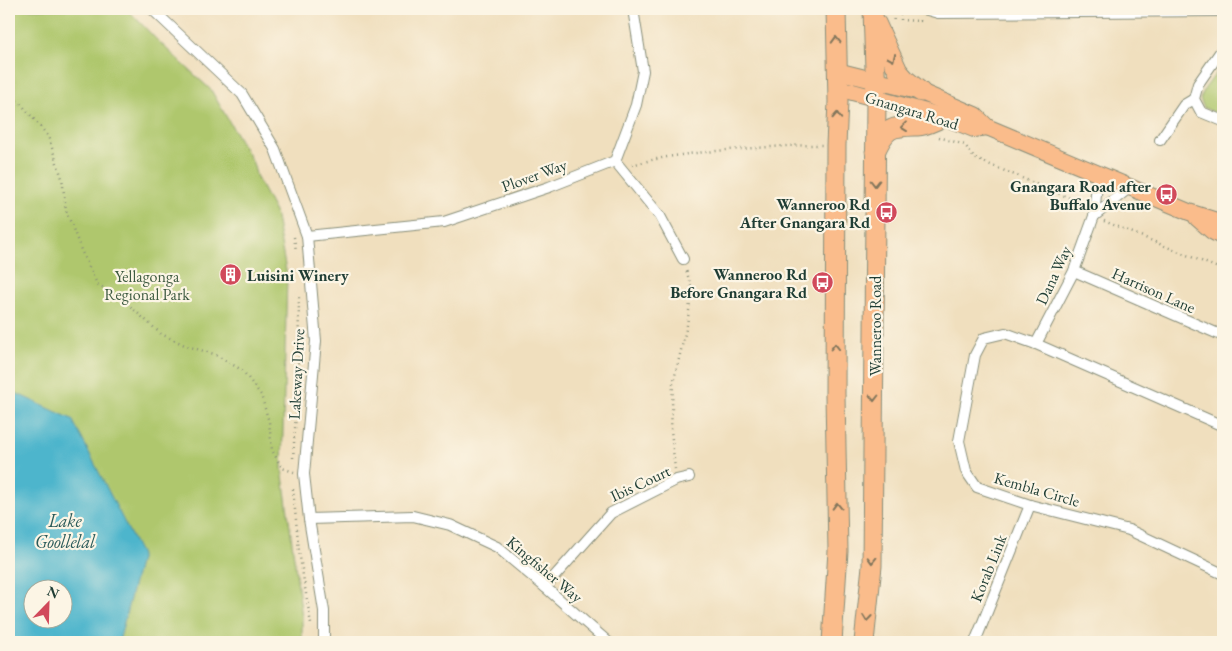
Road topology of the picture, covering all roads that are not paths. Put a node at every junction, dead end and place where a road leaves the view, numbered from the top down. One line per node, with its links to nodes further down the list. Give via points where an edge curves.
1 (152, 9): 23 (street, Lakeway Drive, via 242,94 275,148)
2 (633, 9): 17 (street, via 643,71)
3 (836, 9): 8 (highway, one-way to 3)
4 (1223, 10): 5 (street)
5 (922, 12)
6 (873, 13): 9 (highway, Wanneroo Road); 10 (highway, one-way to 10, via 898,71)
7 (1223, 48): 11 (street, via 1198,84)
8 (838, 79): 9 (main road, Gnangara Road); 37 (highway, one-way to 8, via 838,551 835,396)
9 (876, 90): 10 (main road, Gnangara Road); 12 (main road, Gnangara Road); 16 (highway, Wanneroo Road)
10 (921, 92): 14 (main road, Gnangara Road, via 976,115)
11 (1194, 100): 13 (street, via 1201,112); 15 (street, via 1184,105)
12 (944, 117): 14 (main road, Gnangara Road, via 974,129); 16 (highway, one-way to 16, via 919,127 907,125 887,132)
13 (1223, 121)
14 (986, 127): 18 (main road, Gnangara Road)
15 (1160, 140)
16 (875, 152): 38 (highway, Wanneroo Road, one-way to 38, via 872,566)
17 (618, 164): 23 (street, Plover Way, via 444,222); 25 (street, via 660,216)
18 (1098, 173): 19 (main road, Gnangara Road); 21 (street, Dana Way)
19 (1130, 187): 20 (main road, Gnangara Road); 21 (street)
20 (1189, 212): 22 (main road, Gnangara Road); 24 (main road, Gnangara Road)
21 (1094, 216): 26 (street, Dana Way)
22 (1223, 223)
23 (307, 236): 32 (street, Lakeway Drive, via 316,342 304,474)
24 (1223, 237)
25 (683, 259)
26 (1074, 271): 27 (street, Harrison Lane); 28 (street, Dana Way)
27 (1223, 336)
28 (1036, 344): 29 (street, Kembla Circle); 31 (street, Kembla Circle, via 1004,333 984,338 974,356 959,440 966,471 977,487)
29 (1223, 426)
30 (690, 477): 34 (street, Ibis Court, via 676,480 611,512)
31 (1030, 505): 33 (street, Kembla Circle, via 1129,530); 41 (street, Korab Link)
32 (309, 519): 34 (street, Kingfisher Way, via 413,516 450,525 497,547); 35 (street, Lakeway Drive, via 324,611)
33 (1223, 574)
34 (546, 586): 36 (street, Kingfisher Way)
35 (324, 642)
36 (608, 642)
37 (832, 642)
38 (864, 642)
39 (936, 642): 40 (street)
40 (942, 642)
41 (975, 642)

